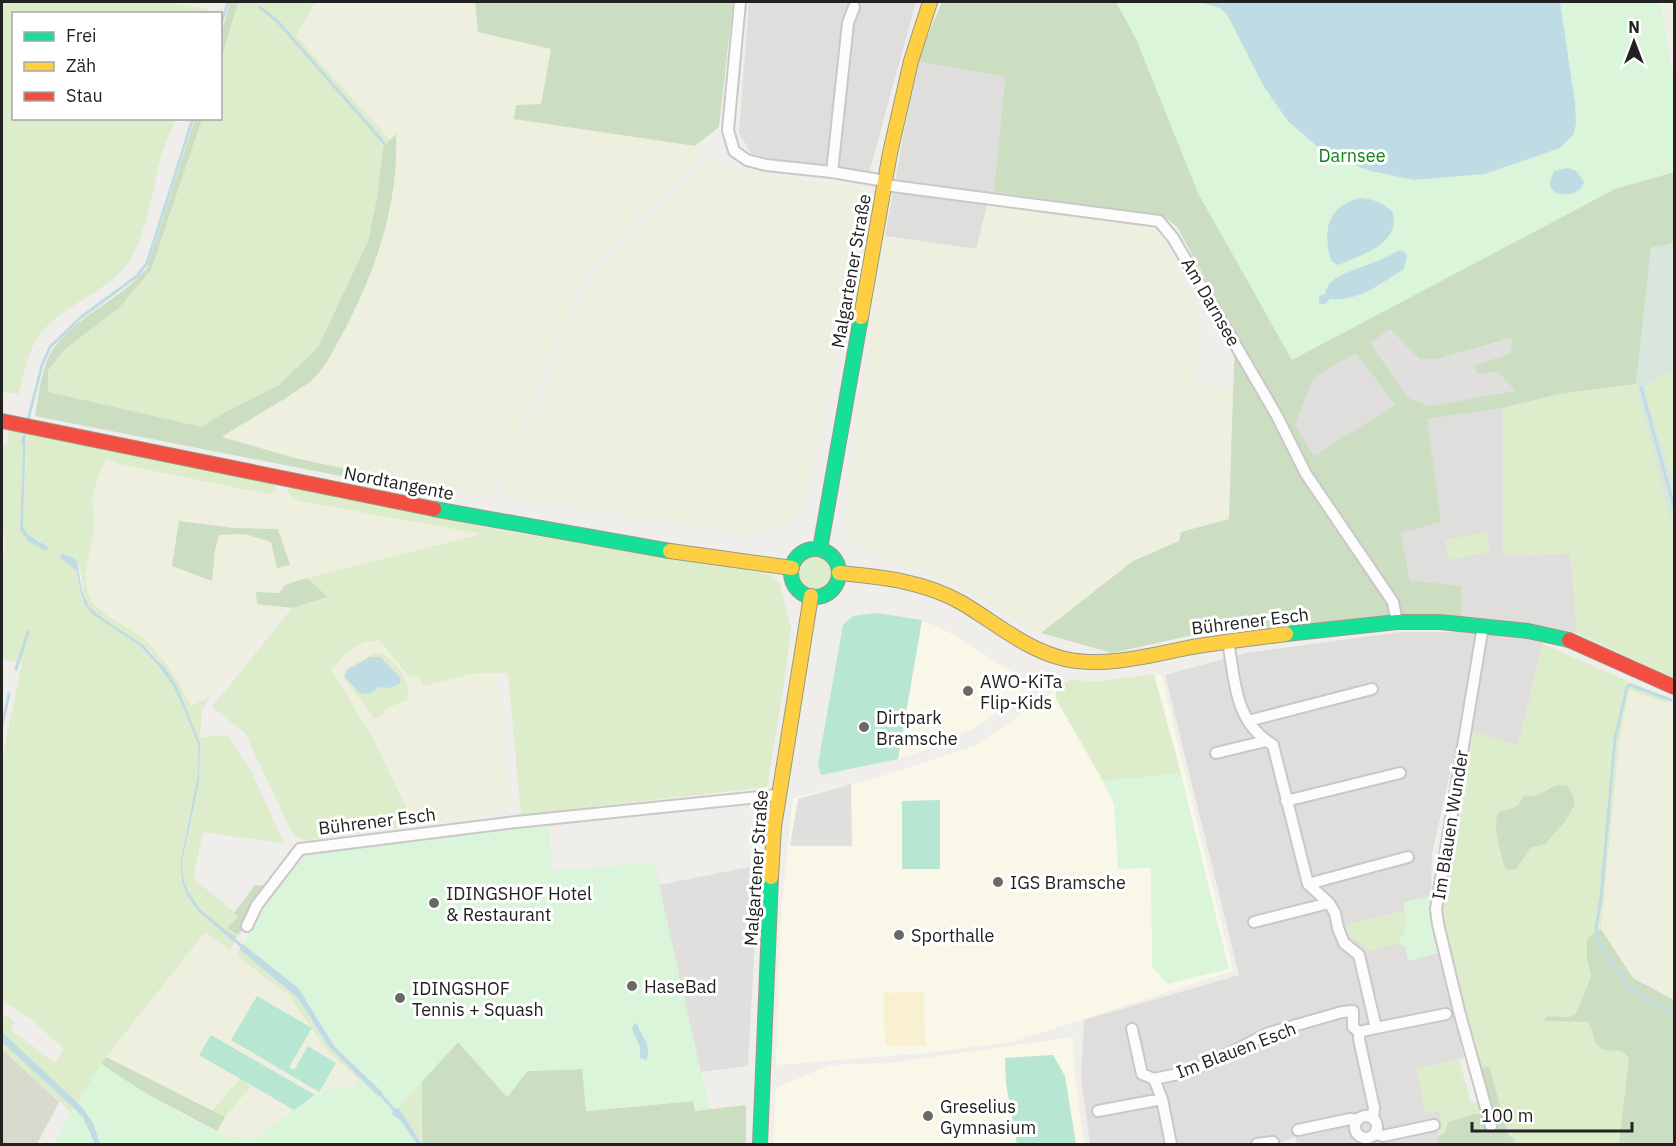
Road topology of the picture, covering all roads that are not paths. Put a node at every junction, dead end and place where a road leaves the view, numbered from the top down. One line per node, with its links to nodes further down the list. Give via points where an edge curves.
1 (740, 2): 4 (street, via 728,130 734,151 747,160 766,165)
2 (930, 2): 5 (street, Malgartener Straße, via 911,61)
3 (854, 7): 4 (street, via 848,23)
4 (832, 172): 5 (street)
5 (885, 183): 7 (street, Malgartener Straße); 11 (street, Am Darnsee, via 1159,221 1173,238 1277,416 1306,474 1393,602)
6 (4, 422): 8 (street, Nordtangente, via 423,506 713,558)
7 (820, 549): 8 (street, via 799,555); 9 (street, via 833,557)
8 (792, 568): 10 (street, via 796,586)
9 (839, 573): 10 (street, via 831,591); 13 (street, Bührener Esch, via 922,585 960,602 1023,643 1066,658 1115,661)
10 (811, 596): 20 (street, Malgartener Straße)
11 (1397, 622): 12 (street, Bührener Esch); 13 (street, Bührener Esch)
12 (1483, 626): 14 (street, Bührener Esch, via 1556,636); 39 (street, Im Blauen Wunder, via 1436,909)
13 (1227, 641): 16 (street, via 1238,705)
14 (1674, 687)
15 (1372, 688): 16 (street)
16 (1248, 721): 17 (street)
17 (1266, 741): 18 (street); 21 (street, via 1273,745)
18 (1216, 753)
19 (1400, 773): 21 (street)
20 (778, 795): 26 (street, Bührener Esch, via 300,849 257,905); 44 (street, Malgartener Straße, via 768,923)
21 (1286, 801): 23 (street)
22 (1408, 857): 23 (street)
23 (1308, 884): 24 (street)
24 (1329, 903): 25 (street); 27 (street, via 1344,943 1359,955)
25 (1254, 922)
26 (247, 926)
27 (1369, 1004): 28 (street, Im Blauen Esch); 30 (street)
28 (1353, 1011): 32 (street, via 1353,1027); 33 (street, Im Blauen Esch, via 1269,1033 1212,1062)
29 (1446, 1014): 30 (street)
30 (1376, 1028): 32 (street)
31 (1132, 1029): 33 (street, Im Blauen Esch, via 1142,1074)
32 (1359, 1032): 36 (street)
33 (1154, 1079): 34 (street, Im Blauen Esch)
34 (1162, 1099): 35 (street, Im Blauen Esch); 45 (street, Im Blauen Esch)
35 (1098, 1111)
36 (1373, 1118): 37 (street, via 1364,1116); 41 (street, via 1378,1126)
37 (1358, 1120): 40 (street); 42 (street)
38 (1434, 1125): 41 (street, via 1383,1136)
39 (1491, 1126)
40 (1298, 1130)
41 (1376, 1134): 42 (street)
42 (1358, 1140)
43 (1272, 1142): 46 (street)
44 (760, 1144)
45 (1171, 1144)
46 (1257, 1144)

